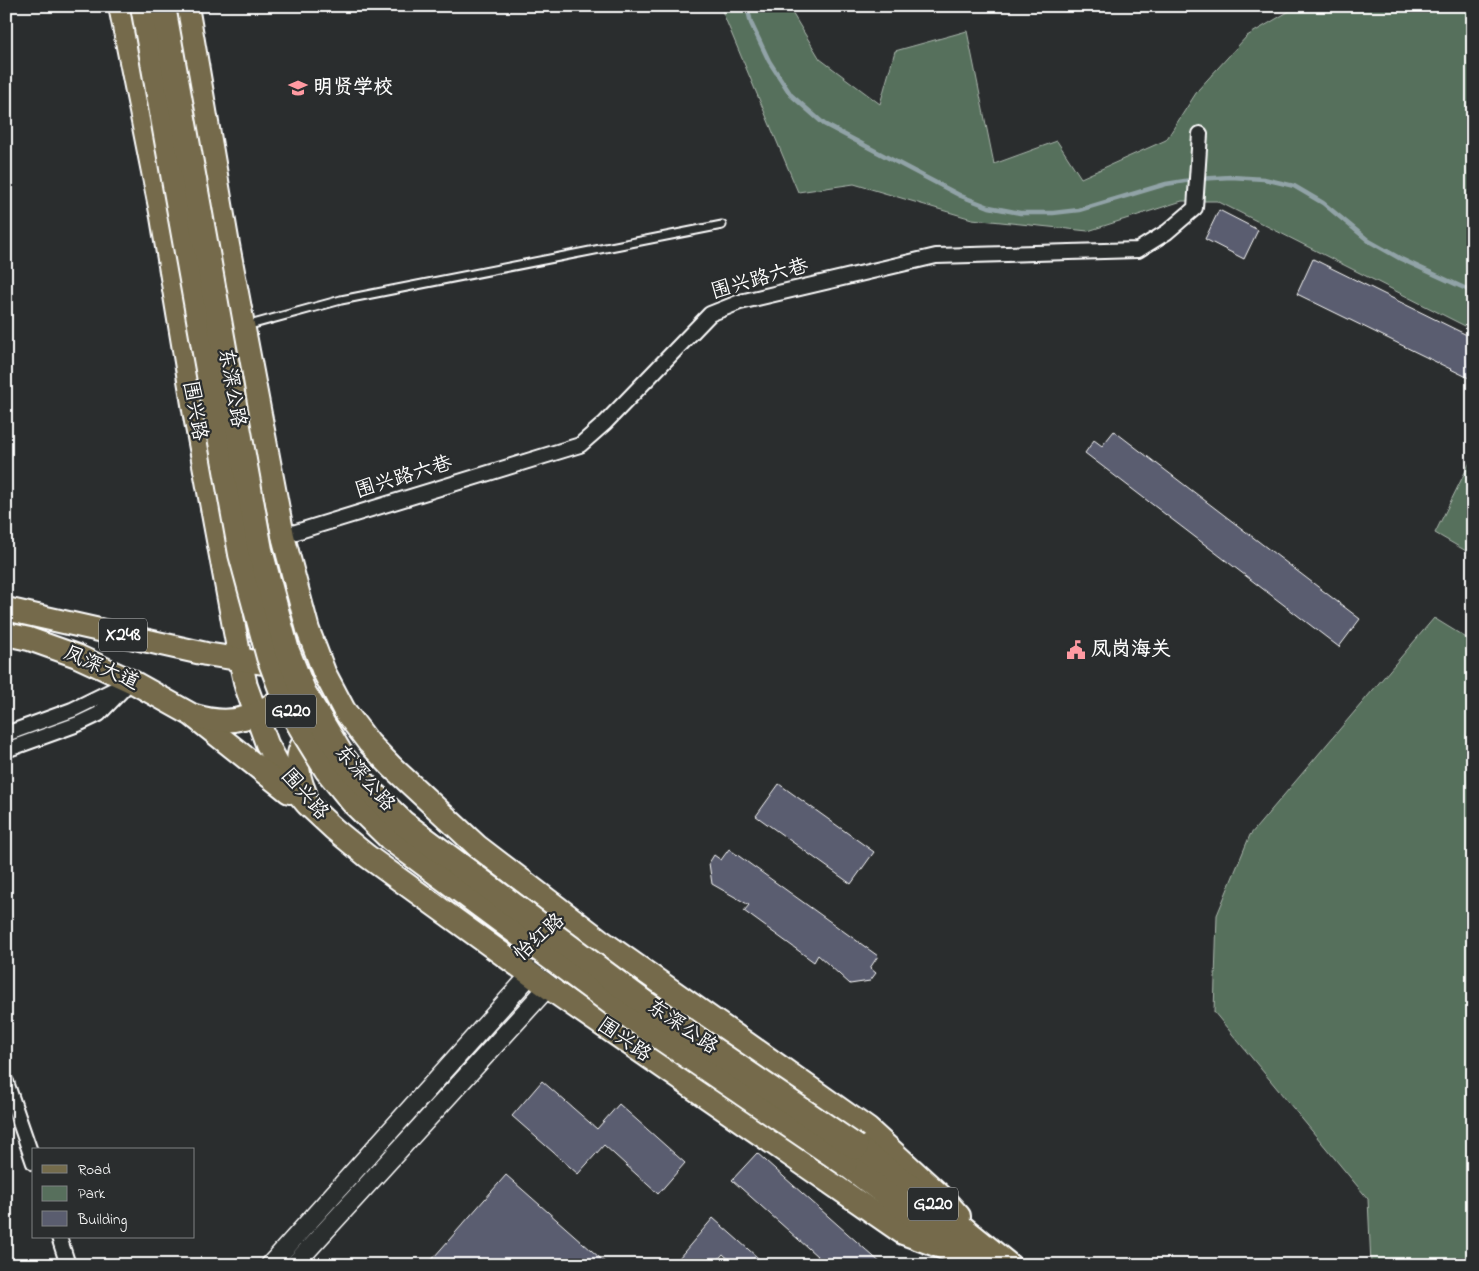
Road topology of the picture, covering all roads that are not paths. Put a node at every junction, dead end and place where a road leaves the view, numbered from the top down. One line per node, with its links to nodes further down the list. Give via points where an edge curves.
1 (120, 6): 11 (main road, 围兴路, via 162,217)
2 (143, 6): 23 (highway, 东深公路 / G220, bridge, via 241,554 268,657 286,702 306,736 327,770 353,802 390,838 634,1020)
3 (163, 6): 23 (highway, 东深公路 / G220, bridge, via 260,550 287,650 304,693 322,726 367,788 403,823)
4 (187, 6): 7 (main road)
5 (1200, 134): 8 (street, 围兴路六巷, via 1195,208 1167,232 1138,250 936,256 740,302 710,314 580,445)
6 (722, 225): 7 (lane, via 341,300)
7 (243, 326): 8 (main road)
8 (283, 536): 12 (main road, via 308,630)
9 (6, 609): 11 (main road, 凤深大道 / X248)
10 (6, 634): 13 (main road, 凤深大道 / X248, via 78,656)
11 (240, 659): 12 (main road, X248); 15 (main road, 围兴路)
12 (324, 672): 15 (main road, X248); 17 (main road, via 344,710)
13 (131, 681): 14 (main road, 凤深大道 / X248); 16 (street, via 96,700); 18 (street, via 99,714)
14 (192, 714): 15 (main road, X248, via 224,721); 19 (main road)
15 (256, 715): 19 (main road, 围兴路, via 286,779)
16 (6, 734)
17 (369, 743): 19 (main road, via 345,728 331,728 317,732 299,753 300,781 306,794); 20 (main road, via 477,846)
18 (6, 750)
19 (334, 829): 21 (main road, 围兴路)
20 (583, 926): 21 (street, 怡红路); 26 (main road, via 868,1129 941,1196)
21 (539, 980): 26 (main road, 围兴路, via 903,1233); 28 (street, 怡红路); 29 (street, 怡红路)
22 (6, 1082): 24 (street)
23 (850, 1155): 26 (highway, 东深公路 / G220)
24 (32, 1157)
25 (59, 1238): 27 (street)
26 (974, 1257): 30 (highway, 东深公路 / G220)
27 (68, 1265)
28 (270, 1265)
29 (294, 1265)
30 (1008, 1265)

